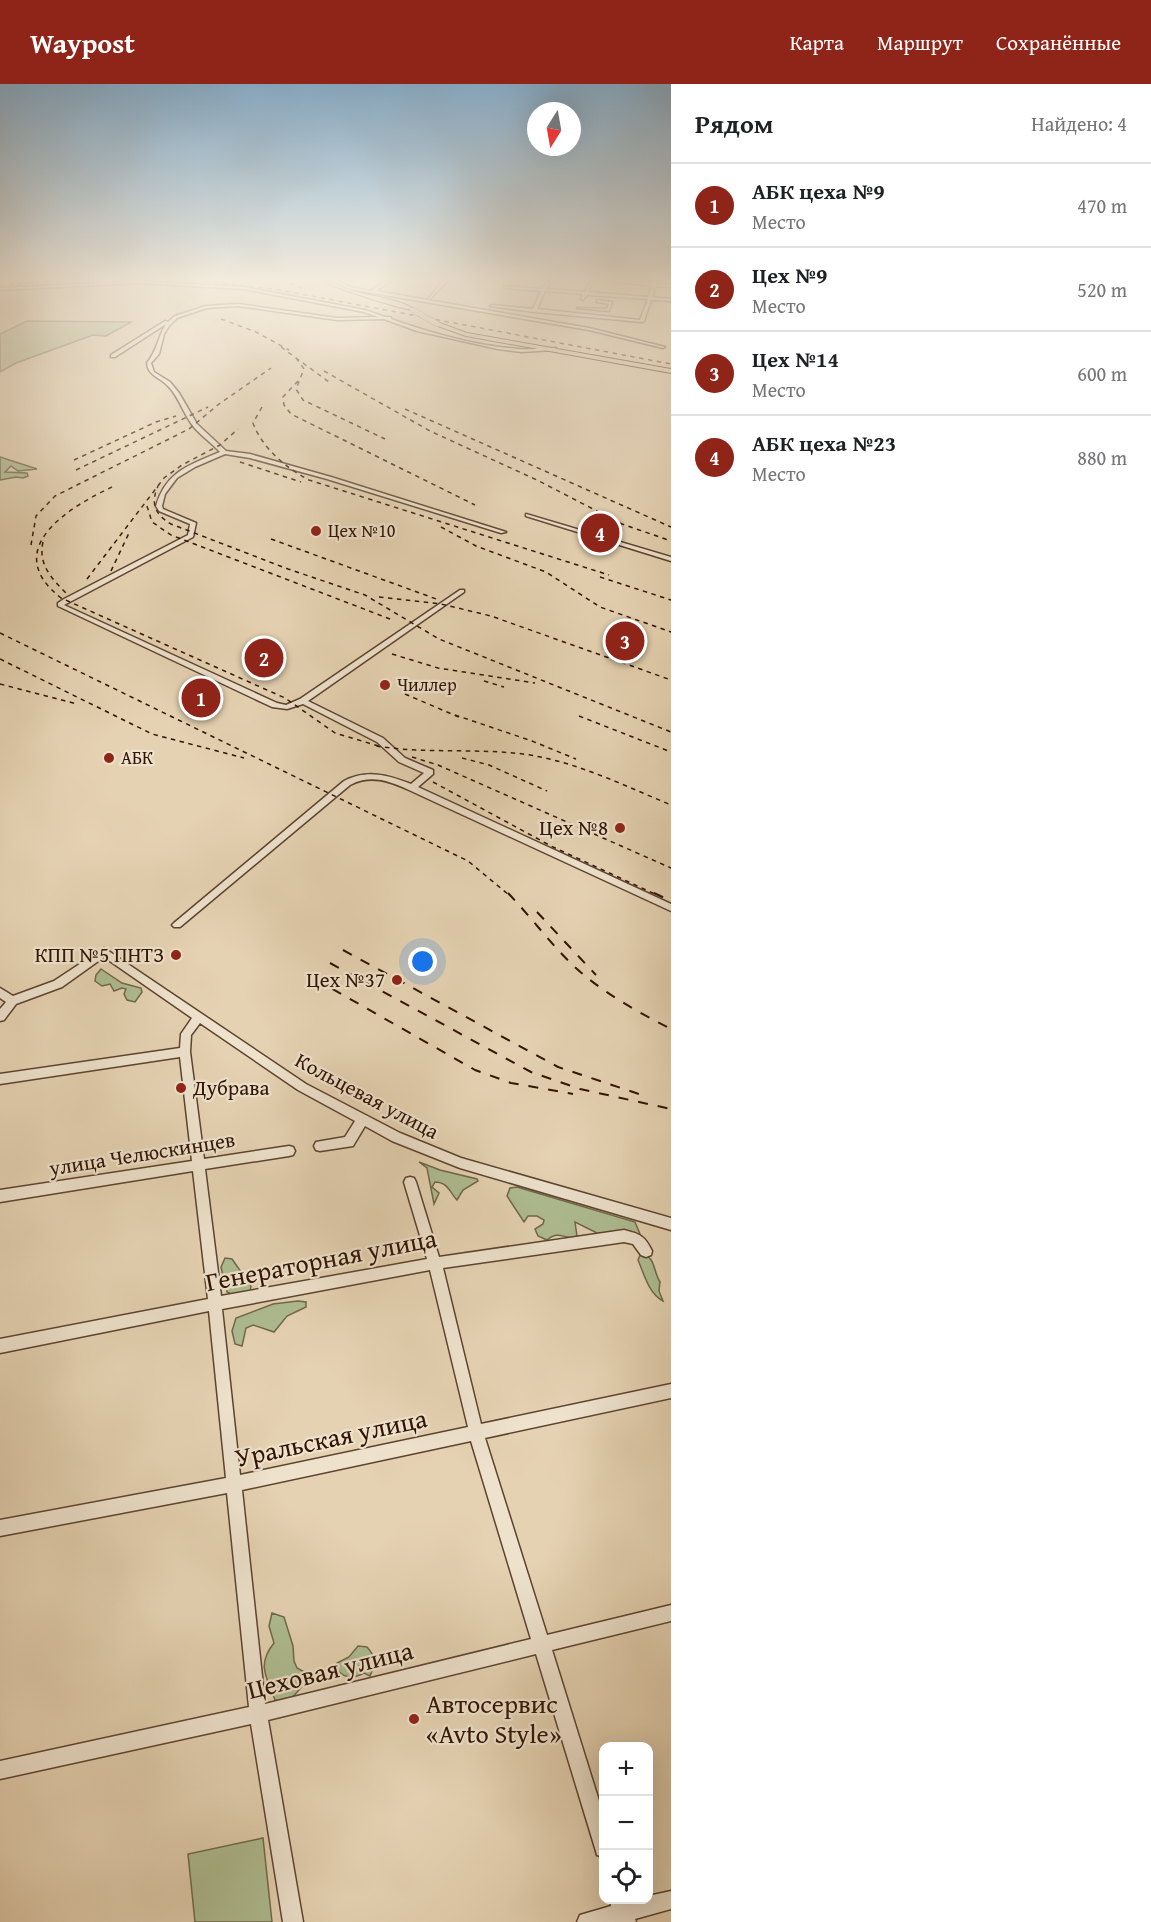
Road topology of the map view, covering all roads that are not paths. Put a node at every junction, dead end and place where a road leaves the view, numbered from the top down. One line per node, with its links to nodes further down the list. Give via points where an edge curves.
1 (150, 367): 5 (street, via 168,383 195,425)
2 (637, 367): 4 (main road)
3 (641, 367): 4 (main road)
4 (671, 373)
5 (224, 452): 7 (street, via 329,478); 10 (street, via 173,476 160,499 161,510 193,523 191,536 60,605 275,705)
6 (528, 515): 8 (street)
7 (503, 532)
8 (671, 559)
9 (462, 591): 10 (street)
10 (303, 701): 11 (street, via 380,740 402,760 430,772)
11 (412, 788): 12 (street); 13 (street, via 377,776 354,778)
12 (671, 908)
13 (177, 924)
14 (0, 992): 15 (street)
15 (12, 1001): 16 (street); 17 (street, Кольцевая улица, via 58,984 104,952)
16 (0, 1017)
17 (199, 1017): 18 (street, via 186,1034); 20 (street, Кольцевая улица, via 302,1087)
18 (185, 1052): 19 (street); 23 (street)
19 (0, 1079)
20 (362, 1120): 21 (street, via 349,1142); 26 (street, Кольцевая улица, via 430,1153)
21 (320, 1146)
22 (289, 1151): 23 (street, улица Челюскинцев)
23 (197, 1166): 25 (street, улица Челюскинцев); 29 (street)
24 (410, 1182): 28 (street)
25 (0, 1196)
26 (671, 1224)
27 (646, 1251): 28 (street, Генераторная улица, via 638,1239 624,1236)
28 (435, 1263): 29 (street, Генераторная улица); 32 (street)
29 (215, 1304): 30 (street, Генераторная улица); 33 (street)
30 (0, 1346)
31 (671, 1391): 32 (street, Уральская улица)
32 (476, 1432): 33 (street, Уральская улица); 36 (street)
33 (234, 1484): 34 (street, Уральская улица); 37 (street)
34 (0, 1528)
35 (671, 1613): 36 (street, Цеховая улица)
36 (540, 1644): 37 (street, Цеховая улица); 39 (street)
37 (258, 1714): 38 (street, Цеховая улица); 42 (street)
38 (0, 1770)
39 (599, 1835)
40 (671, 1899): 41 (street)
41 (623, 1911): 43 (street)
42 (293, 1922)
43 (587, 1922)

